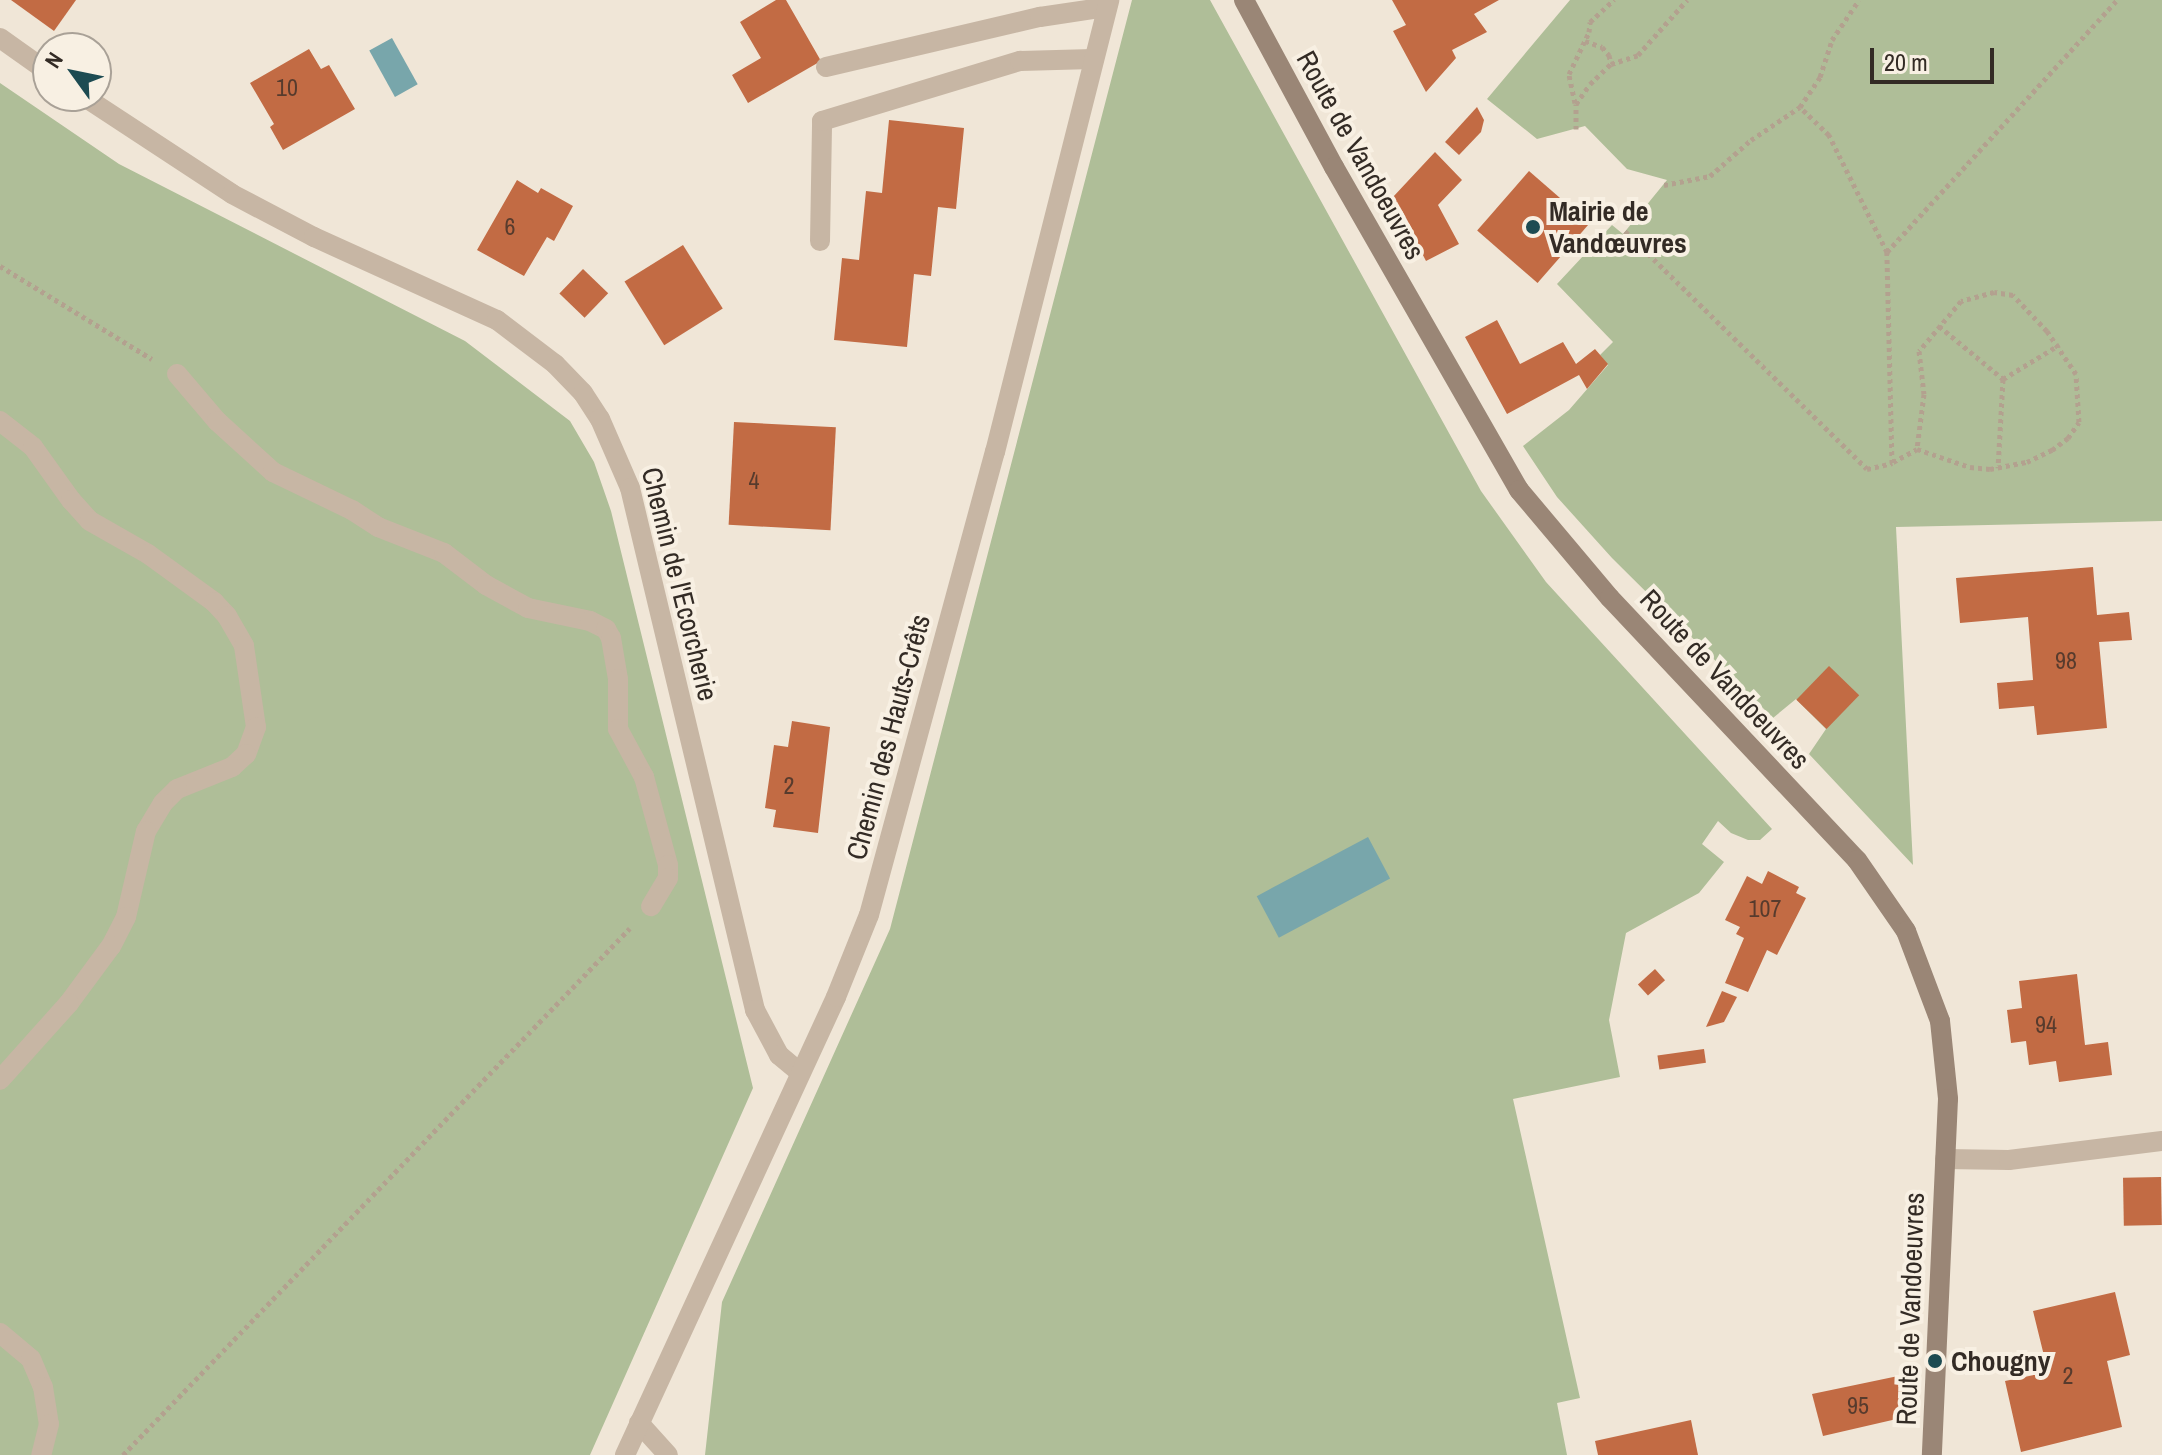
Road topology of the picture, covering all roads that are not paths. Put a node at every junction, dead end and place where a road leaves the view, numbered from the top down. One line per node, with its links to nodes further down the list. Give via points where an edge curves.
1 (1244, 0): 15 (main road, Route de Vandoeuvres, via 1519,490 1592,579 1857,860 1906,931 1940,1021 1948,1099)
2 (1108, 4): 4 (street, Chemin des Hauts-Crêts); 6 (street)
3 (0, 38): 5 (street)
4 (1093, 59): 8 (street, via 1020,61 822,121); 12 (street, Chemin des Hauts-Crêts, via 995,452 869,915)
5 (32, 61)
6 (826, 67)
7 (107, 112): 12 (street, Chemin de l'Ecorcherie, via 232,194 497,320 583,393 630,488 755,1010 779,1055)
8 (820, 241)
9 (177, 374): 11 (street, via 237,442 273,472 378,527 444,553 528,608 606,629 618,679 618,729 644,777 668,865 668,878)
10 (0, 421): 13 (street, via 33,447 80,512 148,554 227,616 244,646 256,727 246,754 232,767 177,789 163,803 146,831 126,917 111,946 69,1003)
11 (651, 906)
12 (799, 1072): 17 (street, Chemin des Hauts-Crêts)
13 (0, 1080)
14 (2162, 1141): 15 (street, via 2009,1160)
15 (1945, 1159): 21 (main road, Route de Vandoeuvres)
16 (0, 1333): 18 (street, via 31,1359 43,1387 49,1424)
17 (639, 1423): 19 (street, Chemin des Hauts-Crêts); 20 (street)
18 (41, 1455)
19 (625, 1455)
20 (668, 1455)
21 (1932, 1455)

